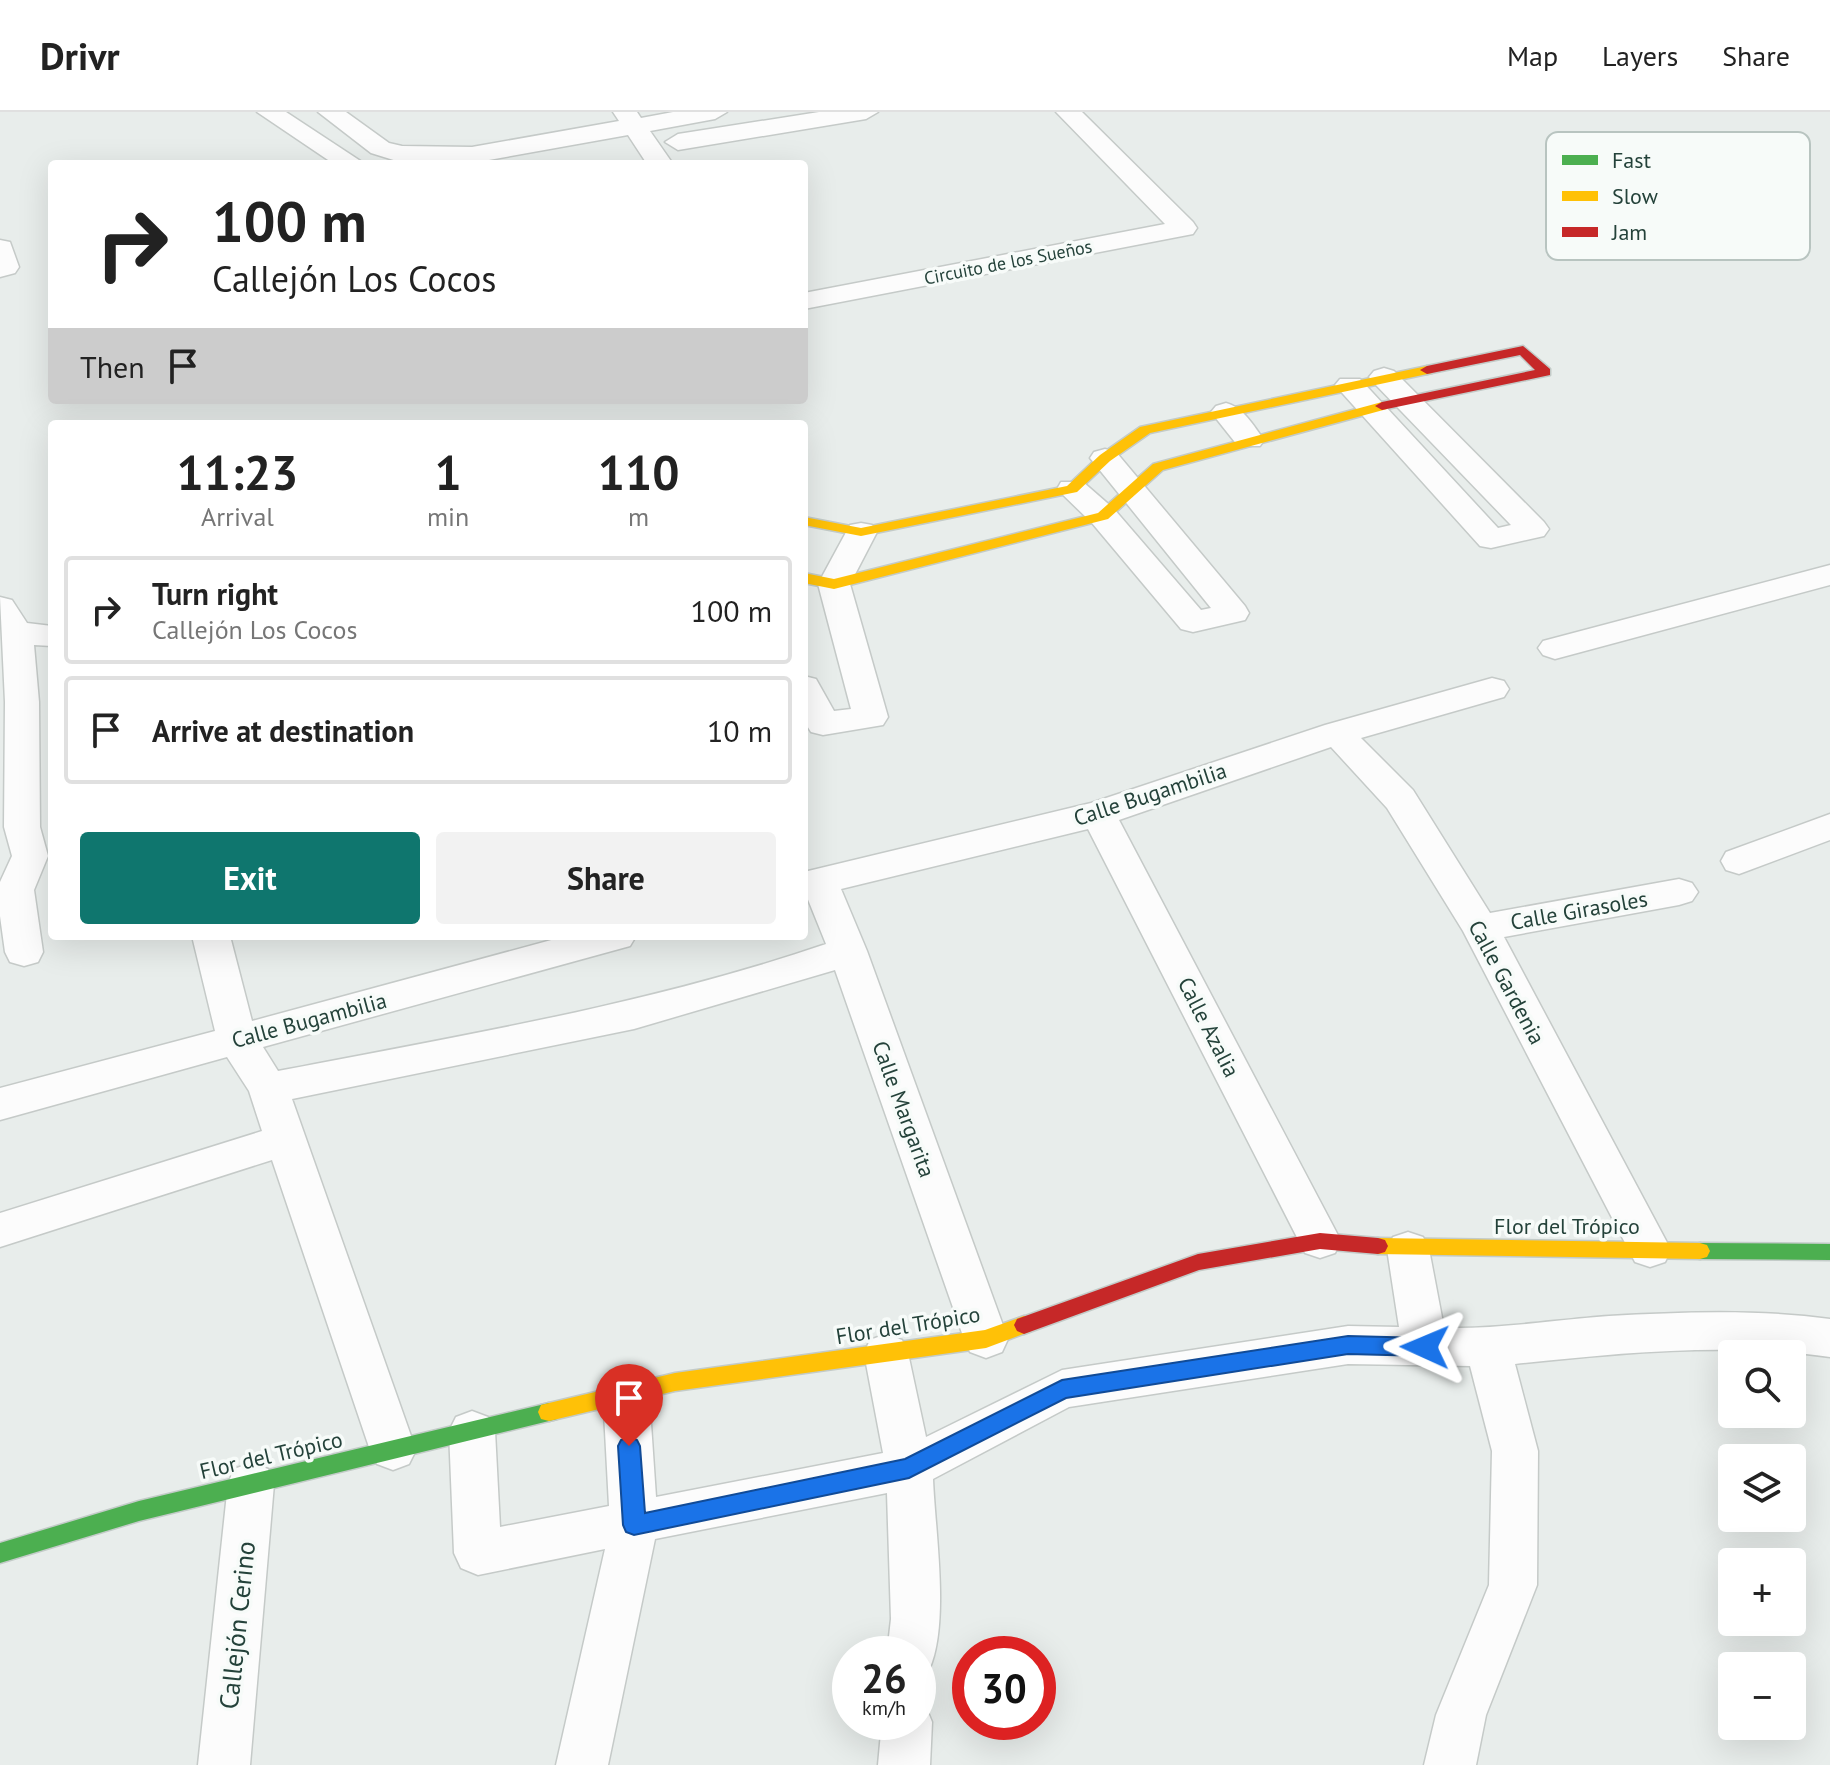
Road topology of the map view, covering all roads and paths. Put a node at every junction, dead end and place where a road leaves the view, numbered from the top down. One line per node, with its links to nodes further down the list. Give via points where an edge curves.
1 (309, 112): 6 (street)
2 (330, 112): 10 (street)
3 (715, 112): 7 (street)
4 (1068, 112): 14 (street, Circuito de los Sueños, via 1184,228 1043,243)
5 (857, 113): 7 (street)
6 (277, 117): 11 (street)
7 (683, 123): 8 (street); 12 (street)
8 (641, 137): 9 (street)
9 (534, 157): 10 (street)
10 (393, 159)
11 (346, 160)
12 (706, 160)
13 (0, 248): 15 (street, via 5,267)
14 (912, 268): 16 (street, Circuito de los Sueños); 17 (street, Circuito de los Sueños)
15 (0, 269)
16 (818, 272)
17 (808, 300)
18 (1384, 377): 19 (street); 20 (street); 20 (street, via 1523,350 1545,372)
19 (1350, 385): 21 (street); 22 (street)
20 (1406, 400): 21 (street); 25 (street)
21 (1372, 409): 23 (street); 28 (street)
22 (1226, 412): 23 (street); 24 (street, via 1145,430)
23 (1249, 440): 27 (street, via 1158,467)
24 (1105, 458): 26 (street); 27 (street)
25 (1486, 481): 28 (street); 28 (street, via 1533,529 1491,539)
26 (1072, 489): 29 (street); 31 (street)
27 (1132, 490): 29 (street); 29 (street, via 1233,613 1193,622)
28 (1448, 492)
29 (1103, 516): 33 (street)
30 (808, 522): 31 (street)
31 (861, 532): 33 (street)
32 (1830, 575): 36 (street)
33 (819, 581): 38 (street, via 871,717 823,724)
34 (5, 623): 35 (street); 39 (street)
35 (48, 635)
36 (1555, 648)
37 (1492, 689): 40 (street, Calle Bugambilia)
38 (808, 695)
39 (25, 702): 43 (street)
40 (1337, 733): 41 (street, Calle Bugambilia); 47 (street, Calle Gardenia, via 1400,799)
41 (1098, 814): 45 (street, Calle Bugambilia); 57 (street, Calle Azalia)
42 (1830, 826): 44 (street)
43 (11, 858): 51 (street)
44 (1739, 861)
45 (811, 883): 50 (street, Calle Margarita)
46 (1679, 892): 47 (street, Calle Girasoles)
47 (1480, 928): 59 (street, Calle Gardenia)
48 (212, 940): 52 (street)
49 (602, 940): 52 (street, Calle Bugambilia)
50 (848, 951): 53 (street, via 770,980); 62 (street, Calle Margarita)
51 (24, 952)
52 (237, 1040): 53 (street); 54 (street, Calle Bugambilia)
53 (268, 1088): 55 (street)
54 (0, 1104)
55 (287, 1139): 56 (street); 68 (street)
56 (0, 1230)
57 (1320, 1241): 58 (street, Flor del Trópico); 62 (street, Flor del Trópico, via 1198,1262)
58 (1408, 1249): 59 (street, Flor del Trópico); 63 (street)
59 (1650, 1250): 60 (street, Flor del Trópico)
60 (1830, 1252)
61 (1830, 1338): 64 (street, via 1781,1331 1609,1335)
62 (986, 1339): 65 (street, Flor del Trópico)
63 (1425, 1347): 64 (street); 69 (street, via 1348,1345 1062,1389)
64 (1488, 1348): 78 (street, via 1515,1451 1513,1585 1461,1715)
65 (886, 1353): 66 (street, Flor del Trópico, via 675,1382); 69 (street)
66 (626, 1394): 67 (street, Flor del Trópico); 71 (street)
67 (472, 1431): 68 (street, Flor del Trópico); 71 (street, via 478,1553)
68 (393, 1450): 70 (street, Flor del Trópico)
69 (909, 1468): 71 (street); 73 (street)
70 (251, 1484): 72 (street, Flor del Trópico); 75 (street, Callejón Cerino)
71 (634, 1525): 76 (street)
72 (0, 1553)
73 (914, 1636)
74 (906, 1740): 77 (street)
75 (224, 1765)
76 (582, 1765)
77 (904, 1765)
78 (1450, 1765)

